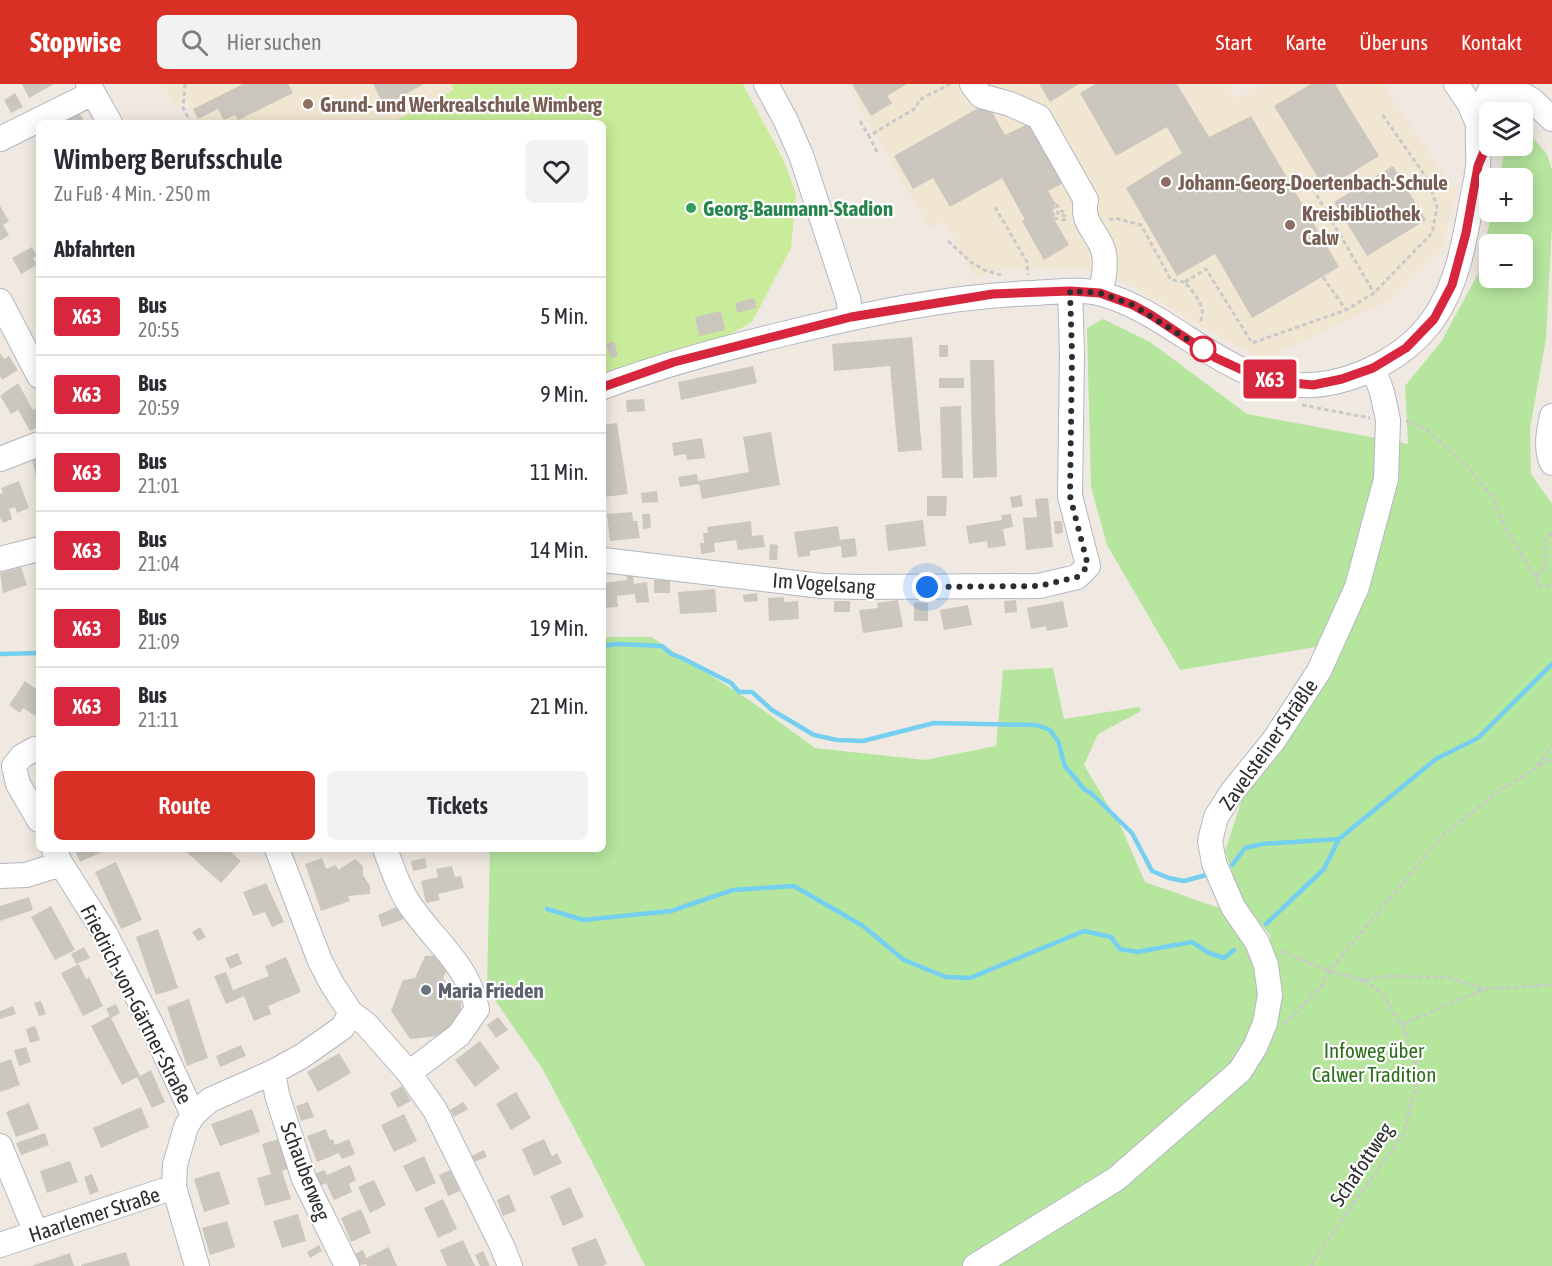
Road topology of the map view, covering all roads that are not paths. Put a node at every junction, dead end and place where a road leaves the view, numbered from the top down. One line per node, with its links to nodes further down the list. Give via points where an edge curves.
1 (766, 84): 16 (street, via 801,155)
2 (972, 84): 14 (street, via 981,96 1039,117 1086,200 1084,214 1103,249 1105,266)
3 (1456, 84): 10 (street)
4 (1503, 86): 6 (street); 7 (street); 8 (street, via 1532,100)
5 (91, 88): 9 (street); 11 (street)
6 (1487, 102)
7 (1501, 102)
8 (1552, 119)
9 (108, 120)
10 (1479, 121)
11 (0, 139)
12 (1480, 156): 17 (street, via 1452,285 1434,319 1406,348)
13 (1070, 291): 14 (street); 16 (street, via 993,294); 26 (street, Im Vogelsang, via 1070,496 1088,566 1077,577 1039,586 822,586)
14 (1100, 293): 17 (street, via 1142,310 1216,358 1251,374 1313,385)
15 (0, 302): 18 (street)
16 (851, 317): 19 (street, via 674,362)
17 (1373, 368): 44 (street, Zavelsteiner Sträßle, via 1388,420 1386,479 1357,587 1319,670 1274,740 1232,792 1216,817 1210,840 1214,862 1233,907 1257,942 1266,965 1270,995 1255,1047 1240,1071 1116,1179)
18 (36, 370)
19 (606, 386)
20 (1552, 416): 23 (street, via 1548,436)
21 (36, 445): 22 (street)
22 (0, 459)
23 (1552, 463)
24 (36, 550): 25 (street)
25 (0, 558)
26 (606, 560)
27 (36, 749): 28 (street, via 22,756 14,766 18,784)
28 (36, 815)
29 (278, 852): 33 (street, via 320,961)
30 (386, 852): 35 (street, via 414,911 459,964 477,1009 459,1035)
31 (57, 857): 32 (street, via 26,875); 36 (street, Friedrich-von-Gärtner-Straße, via 106,935)
32 (0, 876)
33 (351, 1013): 34 (street, via 342,1028); 35 (street, via 366,1024)
34 (273, 1072): 36 (street, via 210,1100); 42 (street, Schauberweg, via 304,1179)
35 (409, 1073): 43 (street, via 435,1110)
36 (193, 1115): 38 (street, Haarlemer Straße, via 175,1165)
37 (0, 1146): 39 (street)
38 (174, 1187): 39 (street, Haarlemer Straße); 41 (street)
39 (36, 1233): 40 (street, Haarlemer Straße)
40 (0, 1245)
41 (197, 1266)
42 (347, 1266)
43 (510, 1266)
44 (975, 1266)

